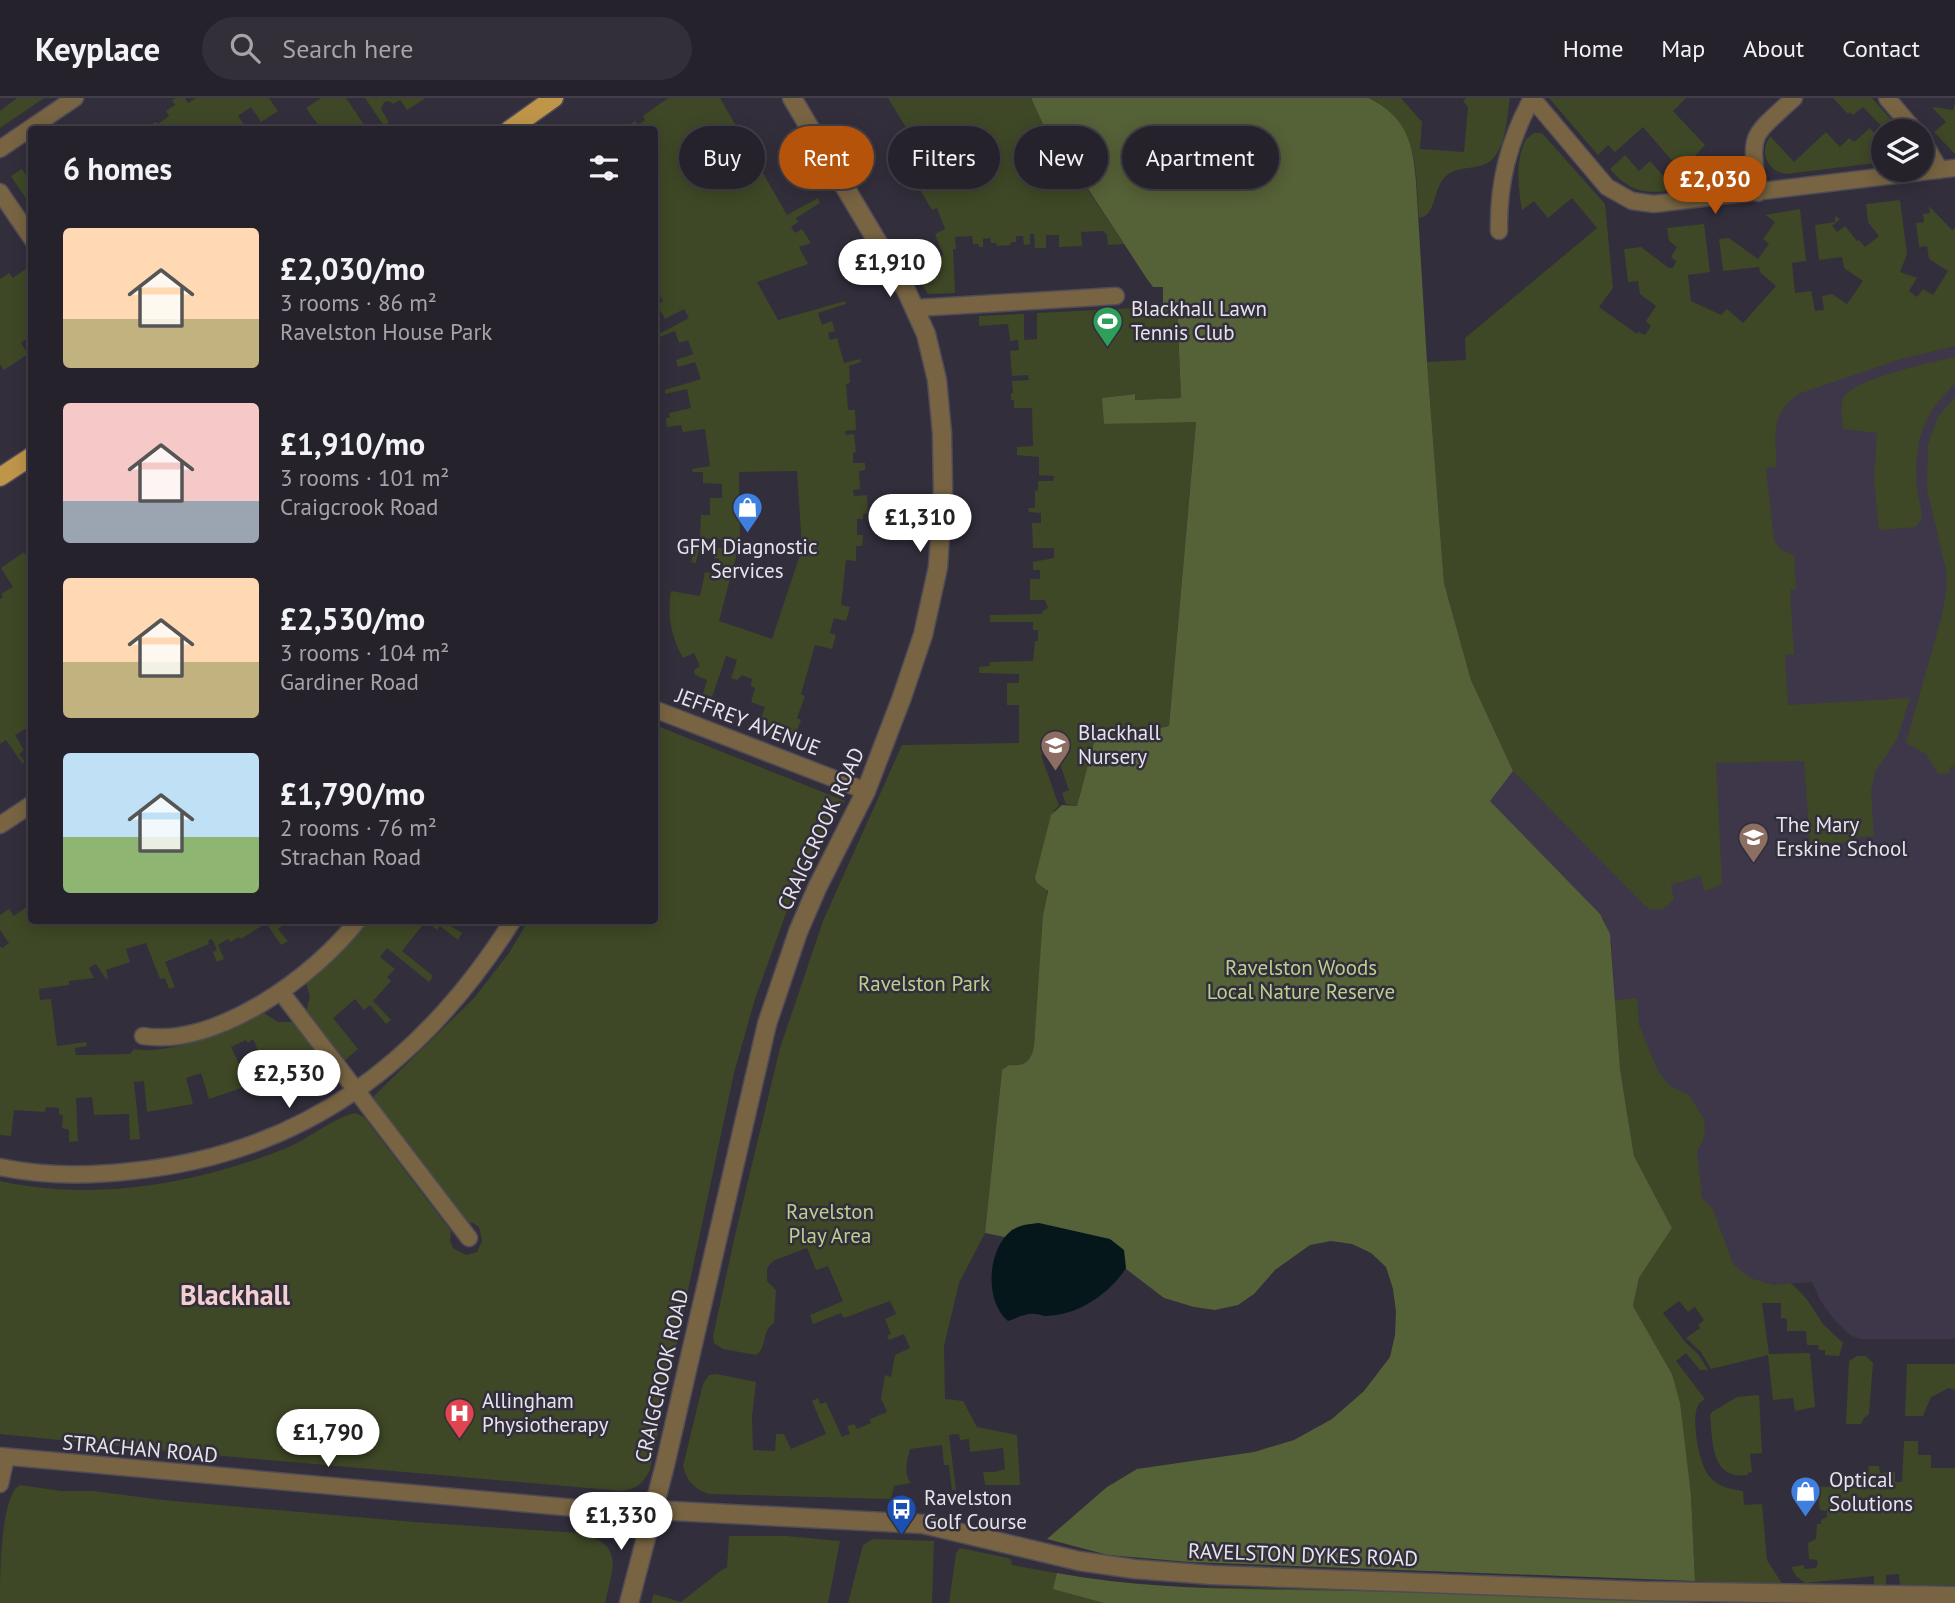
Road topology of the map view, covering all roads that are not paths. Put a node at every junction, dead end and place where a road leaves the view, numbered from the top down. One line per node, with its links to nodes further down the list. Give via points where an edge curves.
1 (75, 98): 8 (street)
2 (554, 98): 9 (main road)
3 (792, 98): 19 (street, CRAIGCROOK ROAD)
4 (1532, 98): 15 (street, via 1607,187 1621,196 1654,204); 16 (street, via 1505,162)
5 (1794, 98): 15 (street, via 1755,136 1752,151)
6 (1887, 98): 7 (street)
7 (1905, 119)
8 (34, 126)
9 (515, 126)
10 (28, 130): 11 (street)
11 (0, 149)
12 (1934, 153): 13 (street)
13 (1948, 169): 15 (street)
14 (0, 192): 17 (street)
15 (1758, 193)
16 (1499, 231)
17 (28, 233)
18 (1116, 296): 19 (street)
19 (916, 309): 23 (street, CRAIGCROOK ROAD, via 933,359 939,402 943,489 938,567 915,661)
20 (28, 459): 21 (main road)
21 (0, 477)
22 (658, 711): 23 (street, JEFFREY AVENUE)
23 (866, 791): 35 (street, CRAIGCROOK ROAD, via 817,888 767,1024)
24 (28, 807): 25 (street)
25 (0, 825)
26 (354, 924): 28 (street)
27 (510, 924): 30 (street, via 442,1014)
28 (281, 992): 29 (street, via 199,1031 166,1038); 30 (street)
29 (143, 1036)
30 (356, 1092): 31 (street, via 268,1139 182,1164 90,1174); 32 (street)
31 (0, 1167)
32 (469, 1238)
33 (3, 1457): 34 (street); 35 (street, STRACHAN ROAD)
34 (0, 1484)
35 (653, 1513): 36 (street, RAVELSTON DYKES ROAD, via 911,1522 1079,1561 1212,1575 1641,1591); 37 (street, CRAIGCROOK ROAD)
36 (1955, 1595)
37 (629, 1603)

